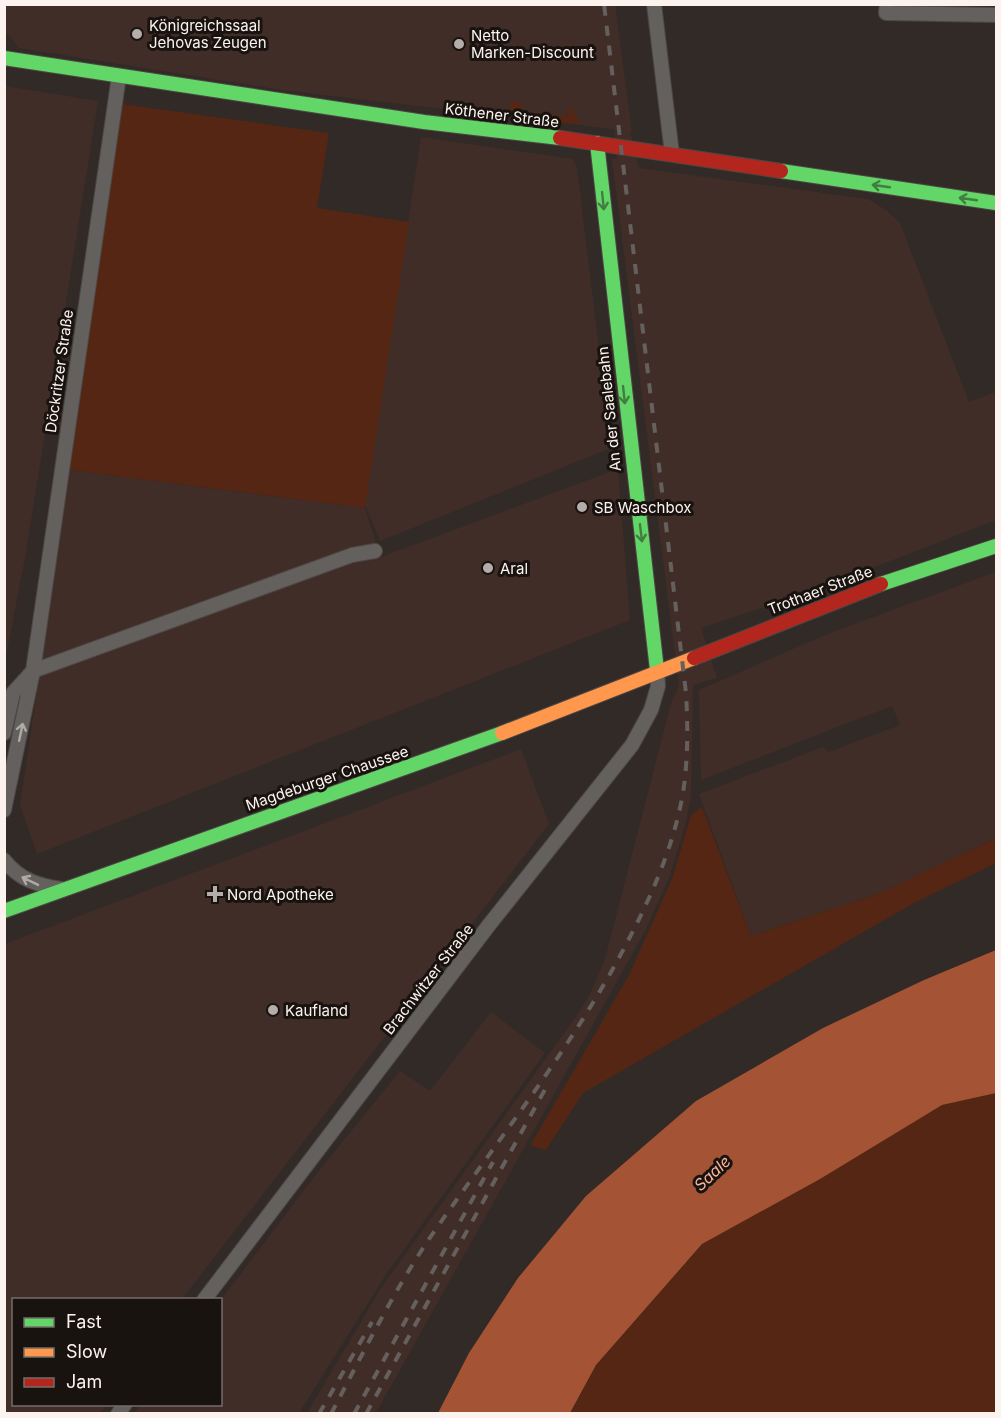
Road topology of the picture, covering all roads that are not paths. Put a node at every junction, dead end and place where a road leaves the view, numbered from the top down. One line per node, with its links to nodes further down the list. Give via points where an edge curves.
1 (654, 4): 7 (street)
2 (886, 4): 3 (street, via 886,13)
3 (996, 15)
4 (4, 58): 5 (main road, Köthener Straße)
5 (119, 76): 6 (main road, Köthener Straße, via 424,122); 12 (street, Döckritzer Straße)
6 (597, 143): 7 (main road, Köthener Straße); 11 (main road, An der Saalebahn, one-way to 11)
7 (672, 154): 8 (main road, Köthener Straße, one-way to 7)
8 (996, 203)
9 (996, 546): 11 (main road, Trothaer Straße, via 870,588)
10 (375, 551): 12 (street, via 352,555)
11 (657, 670): 16 (main road, Magdeburger Chaussee, via 495,736); 18 (street, Brachwitzer Straße, via 658,686 651,710 632,745)
12 (33, 671): 13 (street, via 13,693); 14 (street, Döckritzer Straße, one-way to 12)
13 (4, 733)
14 (4, 810)
15 (4, 860): 16 (street, one-way to 15, via 36,885 15,873)
16 (63, 890): 17 (main road, Magdeburger Chaussee)
17 (4, 911)
18 (205, 1298)

